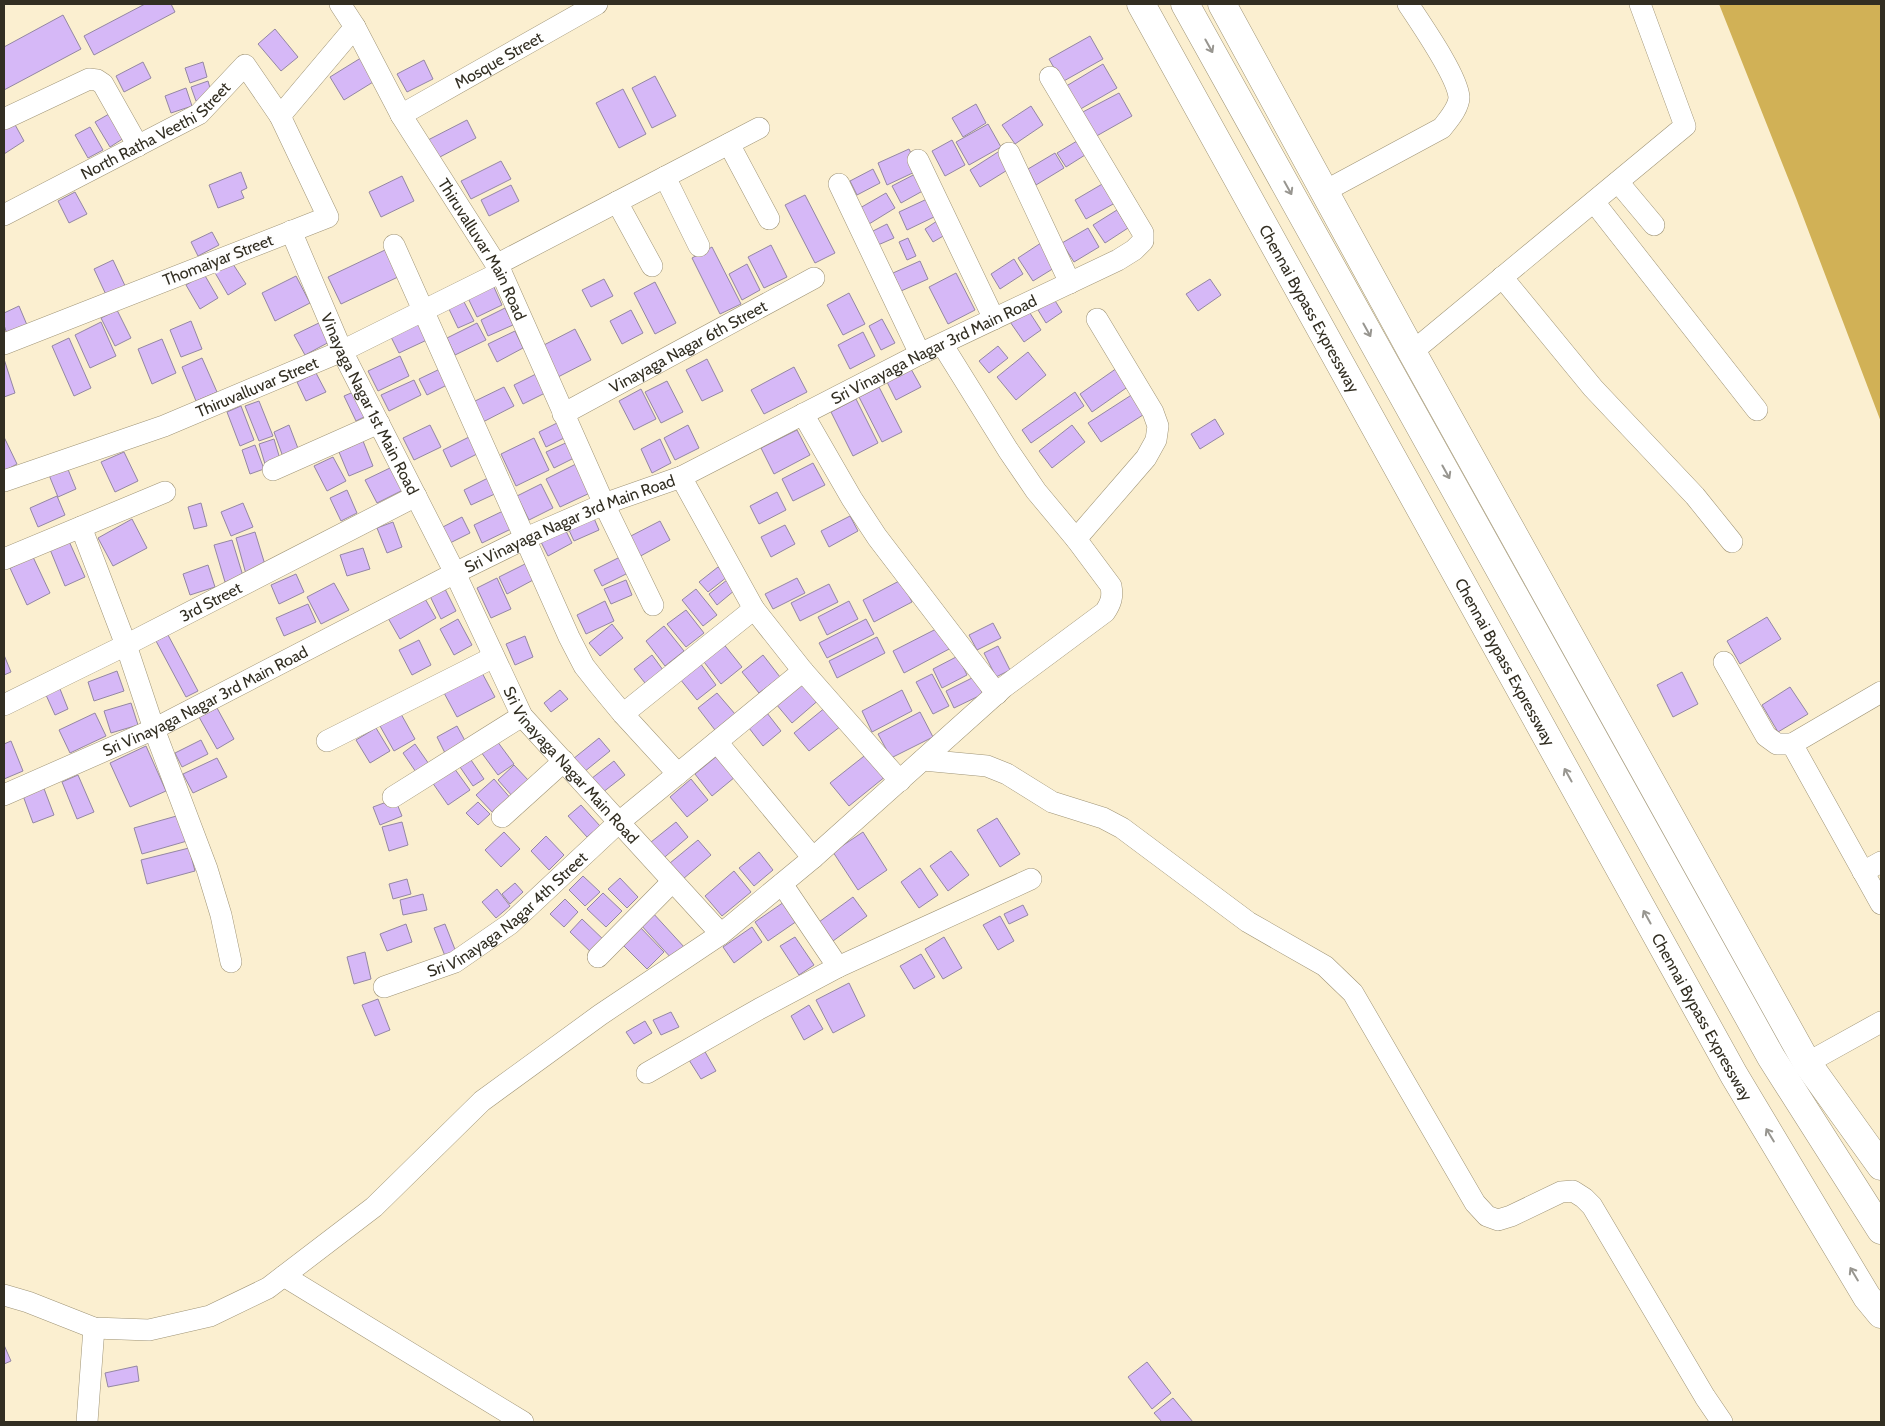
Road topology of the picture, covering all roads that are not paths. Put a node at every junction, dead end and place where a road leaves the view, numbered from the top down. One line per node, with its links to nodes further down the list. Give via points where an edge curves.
1 (340, 4): 8 (street, Thiruvalluvar Main Road)
2 (598, 4): 10 (street, Mosque Street)
3 (1141, 4): 100 (main road, Chennai Bypass Expressway, one-way to 3, via 1867,1297 1734,1075)
4 (1185, 4): 97 (main road, one-way to 97, via 1771,1057)
5 (1222, 4): 21 (main road)
6 (1408, 4): 21 (street, via 1454,79 1459,98 1452,114 1442,128)
7 (1640, 4): 19 (street, via 1685,126)
8 (355, 27): 10 (street, Thiruvalluvar Main Road); 11 (street)
9 (1050, 78): 34 (street, Sri Vinayaga Nagar 3rd Main Road, via 1143,233 1143,241 1134,250)
10 (401, 115): 31 (street, Thiruvalluvar Main Road)
11 (280, 116): 15 (street, North Ratha Veethi Street, via 245,66 199,114); 27 (street, Thomaiyar Street, via 328,217)
12 (4, 119): 15 (street, via 89,79 97,80 103,84)
13 (759, 128): 14 (street, Thiruvalluvar Street)
14 (729, 144): 18 (street, Thiruvalluvar Street); 25 (street)
15 (138, 146): 24 (street, North Ratha Veethi Street)
16 (1009, 153): 34 (street)
17 (918, 160): 36 (street)
18 (665, 177): 22 (street, Thiruvalluvar Street); 29 (street)
19 (1618, 182): 23 (street); 26 (street)
20 (839, 184): 42 (street)
21 (1325, 191): 41 (main road)
22 (617, 202): 30 (street); 31 (street, Thiruvalluvar Street)
23 (1594, 202): 32 (street); 43 (street)
24 (4, 215)
25 (769, 219)
26 (1654, 225)
27 (291, 231): 38 (street, Thomaiyar Street); 40 (street, Vinayaga Nagar 1st Main Road)
28 (394, 245): 35 (street)
29 (699, 246)
30 (652, 266)
31 (499, 269): 35 (street, Thiruvalluvar Street); 44 (street, Thiruvalluvar Main Road)
32 (1502, 277): 41 (street); 56 (street, via 1593,388 1696,496)
33 (814, 278): 44 (street, Vinayaga Nagar 6th Street)
34 (1070, 283): 36 (street, Sri Vinayaga Nagar 3rd Main Road)
35 (422, 311): 40 (street, Thiruvalluvar Street); 54 (street)
36 (994, 319): 39 (street, Sri Vinayaga Nagar 3rd Main Road)
37 (1097, 319): 55 (street, via 1153,412 1158,426 1156,440 1146,458)
38 (4, 344)
39 (942, 344): 42 (street, Sri Vinayaga Nagar 3rd Main Road); 55 (street, via 1036,491)
40 (342, 351): 46 (street, Vinayaga Nagar 1st Main Road); 49 (street, Thiruvalluvar Street, via 164,426)
41 (1412, 352): 94 (main road)
42 (920, 354): 45 (street, Sri Vinayaga Nagar 3rd Main Road)
43 (1757, 410)
44 (563, 414): 52 (street, Thiruvalluvar Main Road)
45 (803, 414): 48 (street, Sri Vinayaga Nagar 3rd Main Road); 66 (street, via 877,537)
46 (379, 423): 47 (street); 51 (street, Vinayaga Nagar 1st Main Road)
47 (273, 470)
48 (681, 477): 52 (street, Sri Vinayaga Nagar 3rd Main Road); 60 (street)
49 (4, 481)
50 (165, 492): 53 (street)
51 (416, 496): 58 (street, Vinayaga Nagar 1st Main Road); 61 (street, 3rd Street)
52 (604, 504): 54 (street, Sri Vinayaga Nagar 3rd Main Road); 59 (street, Thiruvalluvar Main Road)
53 (81, 527): 57 (street); 61 (street)
54 (526, 538): 58 (street, Sri Vinayaga Nagar 3rd Main Road); 68 (street, via 584,666)
55 (1076, 539): 66 (street, via 1111,586 1111,603 1105,612)
56 (1732, 542)
57 (4, 559)
58 (455, 573): 62 (street, Sri Vinayaga Nagar Main Road); 70 (street, Sri Vinayaga Nagar 3rd Main Road)
59 (653, 606)
60 (754, 609): 64 (street); 68 (street)
61 (126, 645): 67 (street, 3rd Street); 70 (street)
62 (494, 657): 69 (street, Sri Vinayaga Nagar Main Road); 71 (street)
63 (1724, 662): 73 (street, via 1766,736 1776,744)
64 (804, 671): 72 (street, Sri Vinayaga Nagar 4th Street); 77 (street)
65 (1881, 692): 73 (street)
66 (997, 694): 74 (street)
67 (4, 705)
68 (623, 714): 76 (street)
69 (522, 716): 75 (street, Sri Vinayaga Nagar Main Road); 79 (street)
70 (154, 729): 78 (street, Sri Vinayaga Nagar 3rd Main Road); 90 (street, via 207,869)
71 (327, 741)
72 (717, 742): 76 (street, Sri Vinayaga Nagar 4th Street); 82 (street)
73 (1792, 744): 83 (street)
74 (923, 760): 77 (street); 104 (street, via 987,766 1007,774 1052,802 1103,818 1122,828 1248,922 1325,966 1353,993 1475,1202 1488,1216 1498,1220 1511,1216 1560,1192 1572,1190 1592,1206)
75 (564, 761): 80 (street); 81 (street, Sri Vinayaga Nagar Main Road)
76 (678, 774): 81 (street, Sri Vinayaga Nagar 4th Street)
77 (900, 781): 82 (street)
78 (4, 795)
79 (393, 797)
80 (502, 817)
81 (618, 823): 85 (street, Sri Vinayaga Nagar Main Road); 92 (street, Sri Vinayaga Nagar 4th Street, via 510,924 455,962)
82 (813, 858): 86 (street)
83 (1872, 867): 87 (street)
84 (1031, 879): 91 (street)
85 (672, 882): 88 (street, Sri Vinayaga Nagar Main Road); 89 (street)
86 (782, 884): 88 (street); 91 (street)
87 (1881, 904)
88 (720, 934): 98 (street, via 600,1015 482,1101 374,1207)
89 (598, 957)
90 (232, 962)
91 (838, 967): 95 (street)
92 (384, 988)
93 (1881, 1022): 94 (street)
94 (1807, 1063): 96 (main road)
95 (647, 1073)
96 (1881, 1166)
97 (1881, 1230)
98 (284, 1276): 101 (street, via 268,1288 210,1316 149,1330); 103 (street)
99 (4, 1295): 101 (street)
100 (1881, 1314)
101 (94, 1328): 102 (street)
102 (87, 1422)
103 (523, 1422)
104 (1722, 1422)

